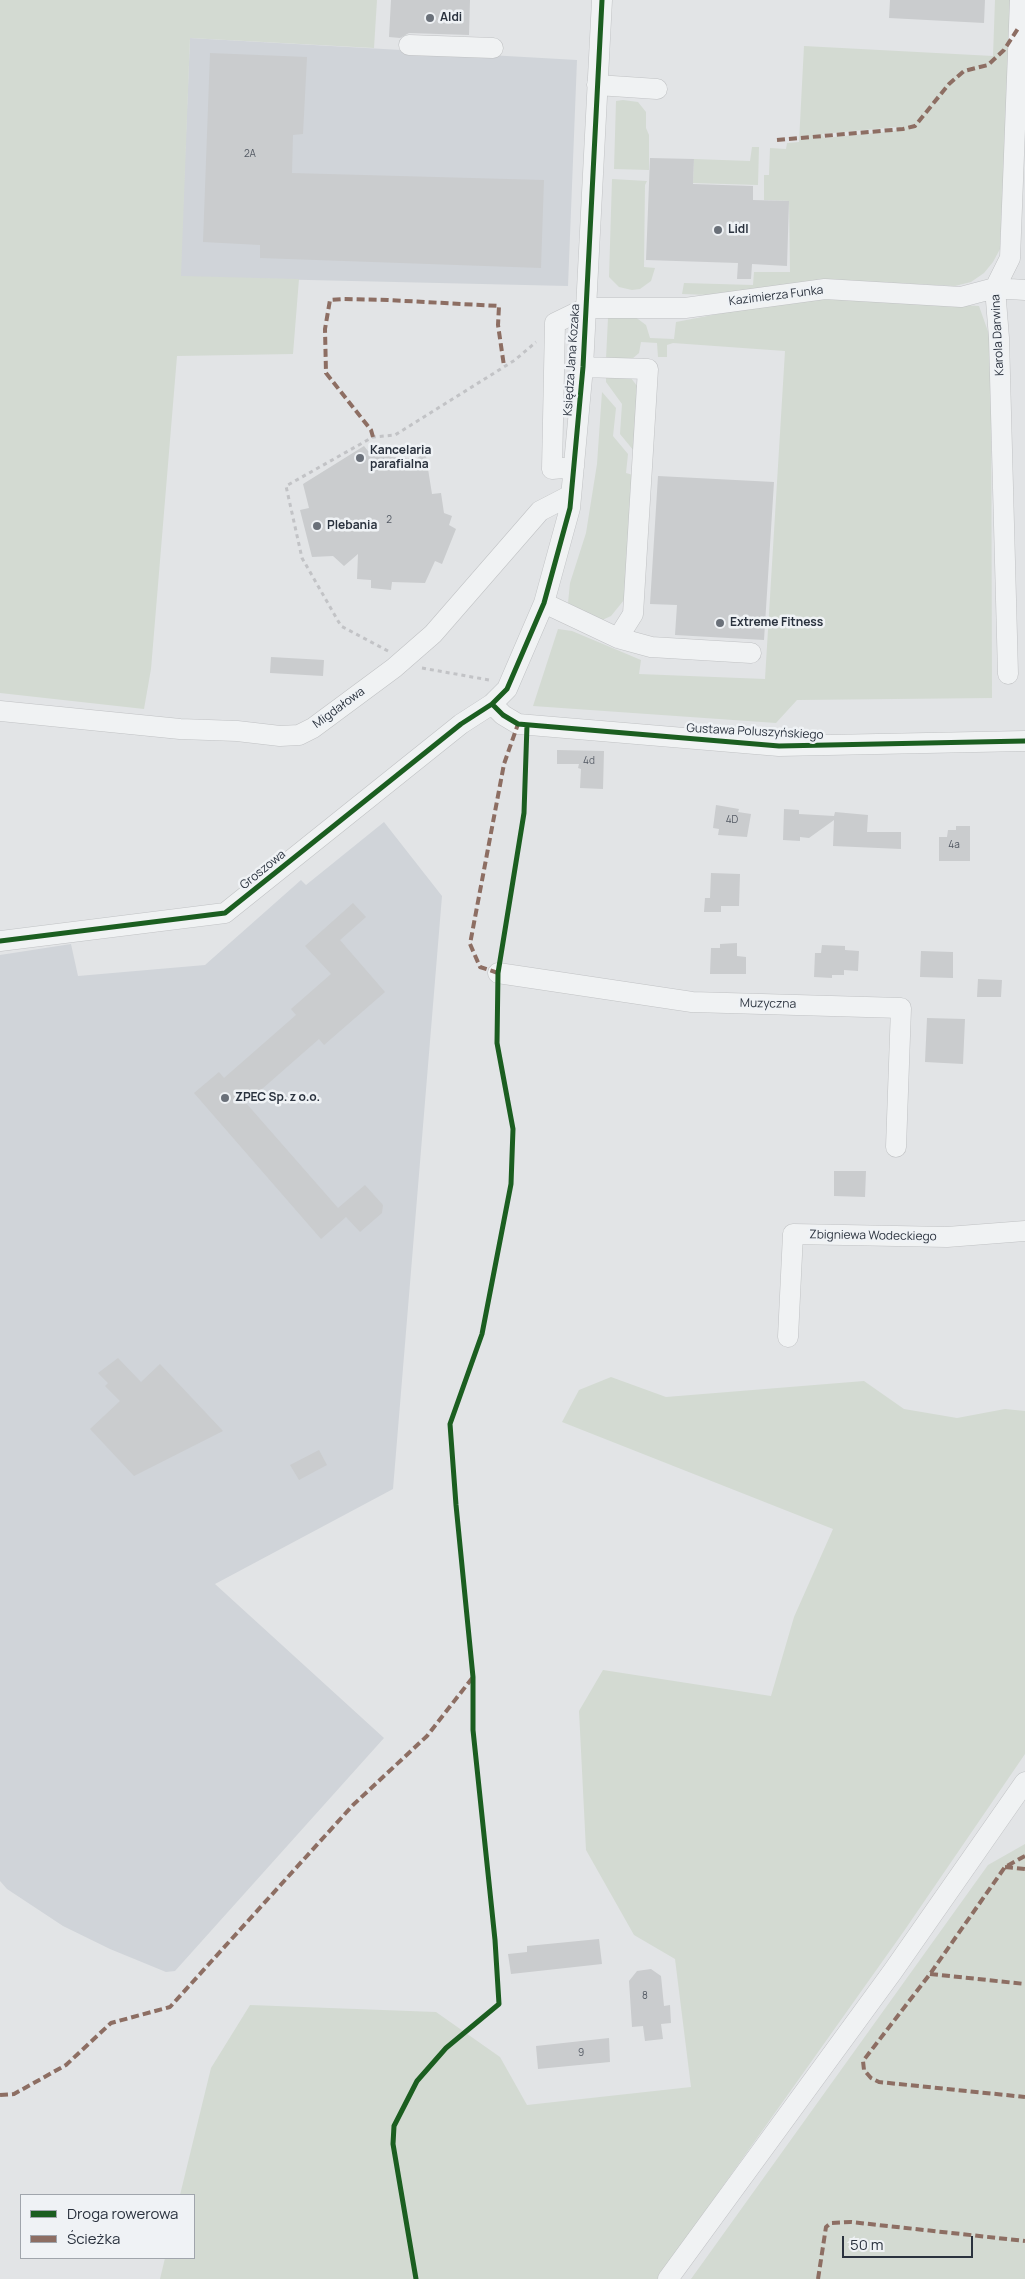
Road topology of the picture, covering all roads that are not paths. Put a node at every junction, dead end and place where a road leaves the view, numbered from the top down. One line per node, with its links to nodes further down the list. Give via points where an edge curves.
1 (602, 0): 5 (street, Księdza Jana Kozaka)
2 (1020, 0): 7 (street, Karola Darwina, via 1010,258)
3 (409, 45): 4 (street)
4 (493, 48)
5 (598, 85): 6 (street); 9 (street, Księdza Jana Kozaka)
6 (657, 89)
7 (995, 288): 8 (street, Kazimierza Funka); 9 (street, Kazimierza Funka, via 961,297 825,290 685,308); 16 (street, Karola Darwina)
8 (1025, 290)
9 (586, 308): 10 (street, Księdza Jana Kozaka); 11 (street, via 555,323 552,469)
10 (583, 367): 11 (street, Księdza Jana Kozaka); 14 (street, via 648,369 633,614)
11 (574, 467): 12 (street, Księdza Jana Kozaka)
12 (571, 495): 13 (street, Księdza Jana Kozaka); 18 (street, Migdałowa, via 540,511 433,634 402,661 299,735 180,729)
13 (544, 604): 14 (street); 17 (street, Księdza Jana Kozaka, via 510,684)
14 (618, 638): 15 (street, via 652,647)
15 (750, 654)
16 (1008, 674)
17 (492, 704): 19 (street, Gustawa Poluszyńskiego, via 518,724 760,744 816,746); 20 (street, Groszowa, via 461,724 225,913)
18 (0, 711)
19 (1025, 741)
20 (0, 941)
21 (498, 973): 22 (street, Muzyczna, via 692,1002 901,1008)
22 (896, 1147)
23 (1025, 1231): 24 (street, Zbigniewa Wodeckiego, via 947,1237 793,1234)
24 (788, 1336)
25 (1025, 1782): 26 (street, via 893,1971)
26 (668, 2279)

